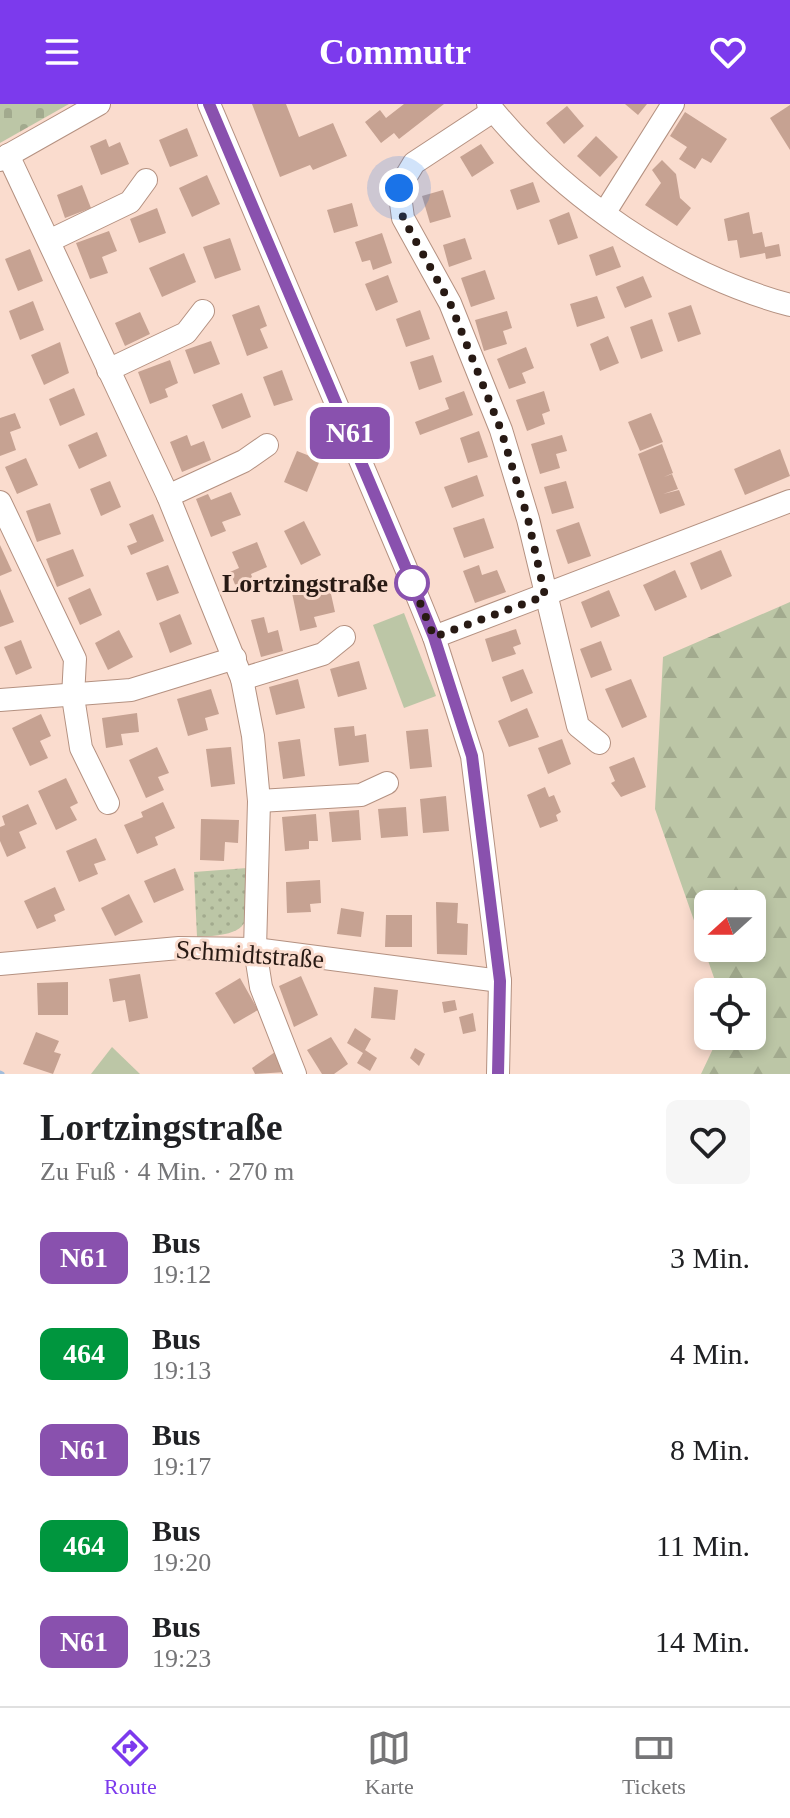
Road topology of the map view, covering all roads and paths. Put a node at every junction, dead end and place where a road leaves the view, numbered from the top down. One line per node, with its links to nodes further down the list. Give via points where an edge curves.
1 (99, 104): 5 (street)
2 (209, 104): 18 (street)
3 (673, 104): 7 (street)
4 (490, 108): 7 (street, via 548,168); 16 (street, via 414,163 399,188 403,218 450,303 501,430)
5 (4, 157): 8 (street)
6 (146, 180): 8 (street, via 130,202)
7 (605, 212): 9 (street, via 721,280)
8 (51, 240): 11 (street)
9 (790, 305)
10 (203, 311): 11 (street, via 186,333)
11 (108, 370): 13 (street)
12 (267, 445): 13 (street)
13 (168, 496): 19 (street)
14 (790, 501): 16 (street)
15 (0, 502): 20 (street, via 75,659)
16 (545, 596): 18 (street); 22 (street, via 578,726)
17 (344, 637): 19 (street, via 323,654)
18 (434, 637): 28 (street, via 472,756)
19 (238, 669): 20 (street); 24 (street, via 253,736)
20 (73, 697): 21 (street); 25 (street, via 81,748)
21 (0, 700)
22 (599, 743)
23 (387, 783): 24 (street, via 361,795)
24 (259, 801): 26 (street)
25 (108, 803)
26 (255, 949): 27 (street, Schmidtstraße, via 179,948); 28 (street, Schmidtstraße); 29 (street, via 261,987)
27 (0, 964)
28 (500, 981): 30 (street)
29 (295, 1074)
30 (498, 1074)

